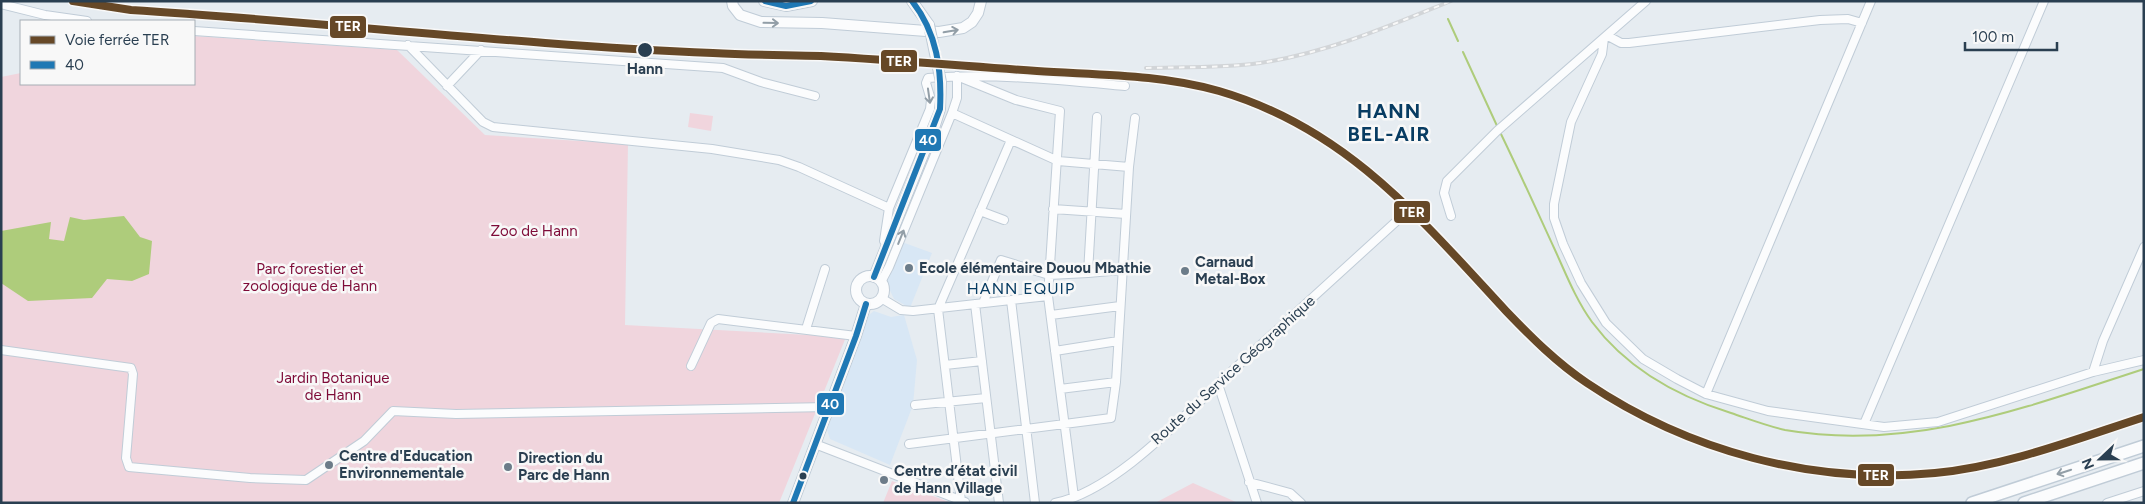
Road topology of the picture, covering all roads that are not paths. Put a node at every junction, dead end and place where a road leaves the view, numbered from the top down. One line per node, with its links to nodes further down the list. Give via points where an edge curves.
1 (732, 1): 5 (main road, one-way to 5, via 740,14 761,22 939,32 963,28 972,22)
2 (764, 1): 3 (main road, via 786,6)
3 (812, 1)
4 (912, 1): 35 (main road, bridge, via 929,25 940,82 940,109)
5 (981, 1)
6 (1646, 1): 13 (street)
7 (1871, 1): 11 (street)
8 (2044, 1): 70 (street)
9 (1, 4): 10 (street)
10 (81, 20)
11 (1862, 23): 13 (street, via 1848,19 1820,20 1629,43); 64 (street)
12 (195, 31): 14 (street)
13 (1606, 37): 32 (street, via 1447,181 1444,193); 64 (street, via 1602,54 1571,122 1554,218 1581,283 1612,330 1643,359)
14 (408, 45): 15 (street); 17 (street)
15 (481, 50): 17 (street); 19 (street, via 723,68)
16 (957, 76): 18 (street); 20 (street, via 957,98); 24 (street, via 1016,100 1060,112); 27 (street, one-way to 27, via 926,80 930,109)
17 (447, 86): 27 (street, via 493,127 712,149 779,160)
18 (1125, 86)
19 (815, 96)
20 (952, 113): 23 (street); 37 (street, one-way to 20)
21 (1097, 117): 25 (street)
22 (1135, 118): 26 (street)
23 (1011, 140): 24 (street); 29 (street)
24 (1058, 161): 25 (street); 28 (street)
25 (1094, 165): 26 (street); 30 (street)
26 (1129, 167): 31 (street)
27 (889, 208): 35 (street, via 884,235)
28 (1054, 209): 30 (street); 41 (street)
29 (980, 211): 34 (street); 49 (street)
30 (1092, 212): 31 (street); 40 (street)
31 (1126, 214): 39 (street)
32 (1450, 216)
33 (1400, 218): 62 (street, Route du Service Géographique)
34 (1004, 220)
35 (888, 244): 37 (main road)
36 (2144, 247): 60 (street)
37 (884, 265): 42 (main road)
38 (825, 269): 51 (street)
39 (1122, 270): 40 (street); 48 (street)
40 (1088, 273): 41 (street)
41 (1050, 276): 43 (street); 47 (street, via 1001,260)
42 (877, 279): 44 (main road, via 884,290); 46 (main road, via 863,278 856,286 857,297)
43 (1048, 296): 45 (street); 50 (street)
44 (881, 298): 46 (main road, via 874,304); 49 (street, via 901,310)
45 (1011, 300): 47 (street); 71 (street)
46 (866, 304): 52 (main road)
47 (979, 304): 49 (street); 57 (street)
48 (1120, 306): 50 (street); 53 (street)
49 (938, 309): 58 (street)
50 (1050, 315): 55 (street)
51 (806, 329): 52 (street); 59 (street, via 718,319 712,323)
52 (856, 336): 68 (main road)
53 (1118, 341): 55 (street); 61 (street)
54 (1, 350): 68 (street, via 131,368 126,458 129,466 250,478 306,480 364,441 394,410 456,414)
55 (1055, 352): 63 (street)
56 (2144, 360): 60 (street)
57 (982, 361): 58 (street); 65 (street)
58 (945, 365): 66 (street)
59 (691, 366)
60 (2093, 372): 70 (street, via 1938,422 1884,427)
61 (1116, 382): 63 (street); 69 (street, via 1111,418)
62 (1218, 384): 78 (street); 80 (street, Route du Service Géographique, via 1144,452 1106,480)
63 (1060, 389): 69 (street)
64 (1706, 394): 70 (street, via 1768,411)
65 (986, 398): 66 (street); 72 (street)
66 (949, 402): 67 (street); 73 (street)
67 (915, 405)
68 (829, 407): 74 (main road)
69 (1064, 424): 71 (street); 80 (street)
70 (1864, 424)
71 (1026, 429): 72 (street); 84 (street)
72 (990, 434): 73 (street); 83 (street)
73 (954, 438): 75 (street); 81 (street)
74 (815, 444): 81 (street); 82 (main road)
75 (909, 444)
76 (2144, 446): 88 (highway, one-way to 88)
77 (2144, 463): 89 (highway)
78 (1250, 482): 86 (street); 87 (street, via 1290,493)
79 (2144, 491): 90 (street)
80 (1074, 497): 85 (street, Route du Service Géographique)
81 (963, 502)
82 (793, 503)
83 (999, 503)
84 (1035, 503)
85 (1055, 503)
86 (1257, 503)
87 (1301, 503)
88 (1972, 503)
89 (2024, 503)
90 (2107, 503)

